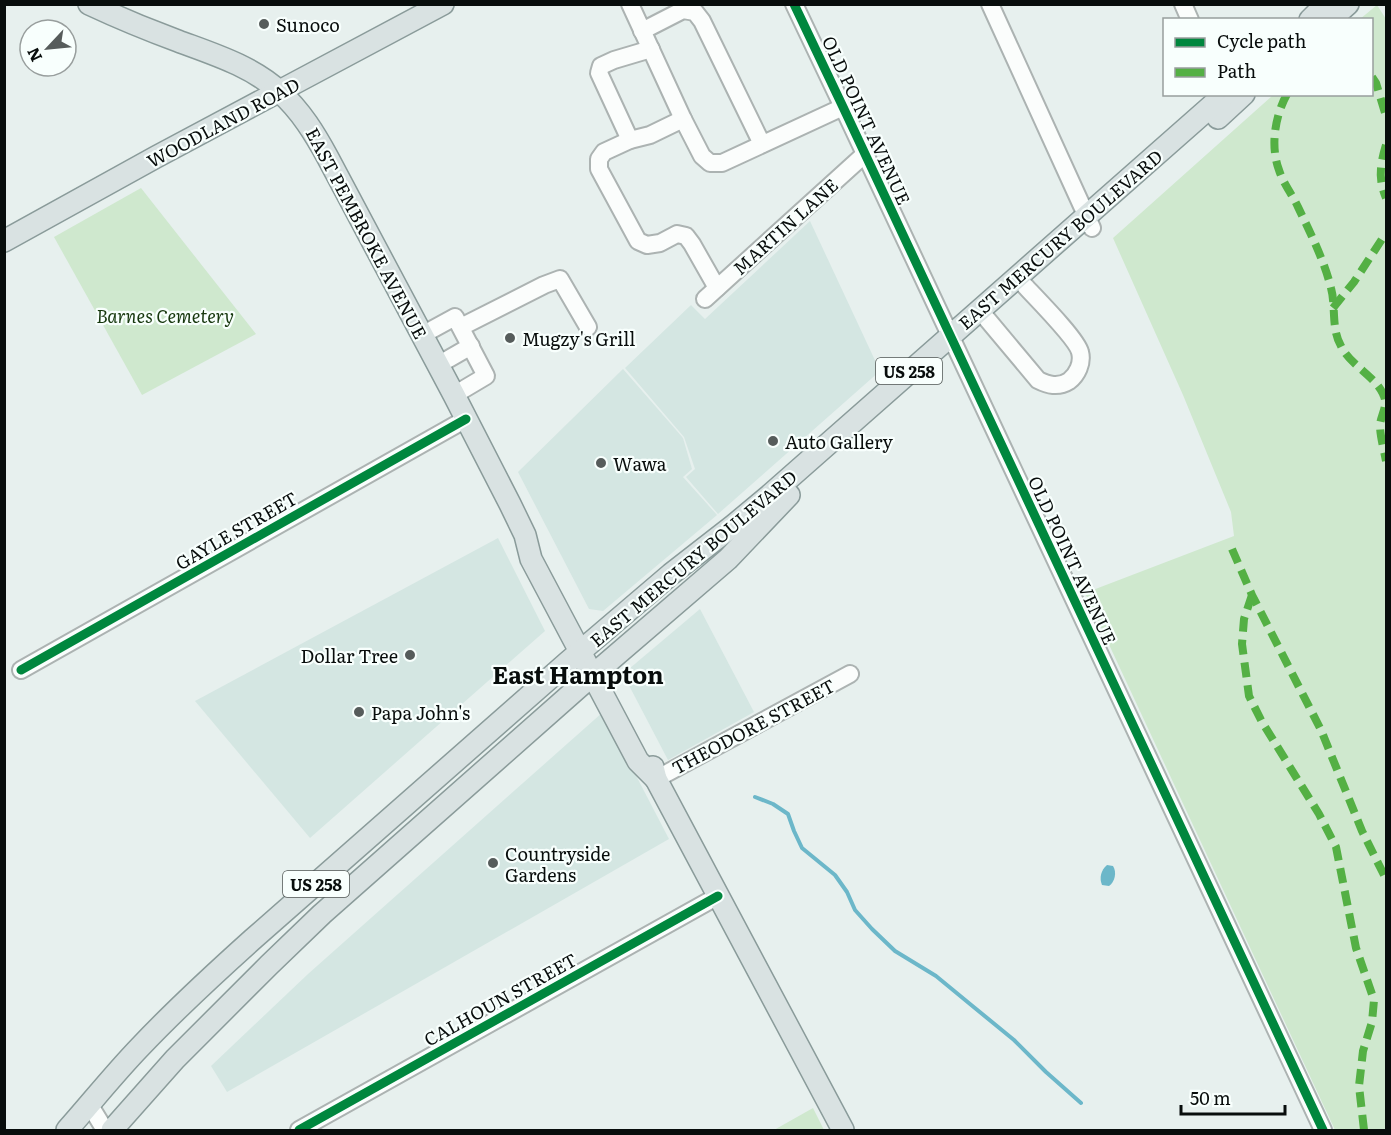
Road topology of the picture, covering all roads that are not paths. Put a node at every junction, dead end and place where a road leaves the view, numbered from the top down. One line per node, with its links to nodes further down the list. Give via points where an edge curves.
1 (89, 4): 14 (main road, EAST PEMBROKE AVENUE, via 227,60)
2 (443, 4): 14 (main road, WOODLAND ROAD)
3 (630, 4): 12 (street)
4 (794, 4): 16 (street, OLD POINT AVENUE)
5 (990, 4): 21 (street)
6 (1183, 4): 9 (street)
7 (1326, 4): 10 (main road)
8 (1348, 4): 11 (main road)
9 (1189, 18)
10 (1312, 18)
11 (1332, 18)
12 (642, 31): 13 (street); 19 (street, via 683,10 695,12)
13 (651, 50): 17 (street); 18 (street, via 601,66 599,73)
14 (279, 91): 22 (main road, WOODLAND ROAD); 27 (main road, EAST PEMBROKE AVENUE, via 318,140)
15 (1231, 98): 21 (main road, EAST MERCURY BOULEVARD / US 258)
16 (843, 107): 19 (street); 20 (street, OLD POINT AVENUE)
17 (683, 119): 18 (street); 19 (street, via 702,156 710,163 722,162)
18 (630, 140): 20 (street, MARTIN LANE, via 604,152 599,169 638,241 647,245 677,234 686,236 711,293)
19 (762, 144)
20 (865, 154): 28 (street, OLD POINT AVENUE)
21 (1089, 221): 23 (main road, EAST MERCURY BOULEVARD / US 258); 28 (main road, EAST MERCURY BOULEVARD / US 258)
22 (4, 241)
23 (1026, 286): 24 (main road, EAST MERCURY BOULEVARD / US 258); 24 (street, via 1080,352 1075,377 1056,386 1038,380)
24 (987, 319): 28 (main road, EAST MERCURY BOULEVARD / US 258)
25 (461, 327): 26 (street, via 560,279); 27 (street, via 455,317); 29 (street)
26 (588, 327)
27 (422, 336): 30 (main road, EAST PEMBROKE AVENUE)
28 (953, 342): 33 (main road, EAST MERCURY BOULEVARD / US 258); 35 (main road, EAST MERCURY BOULEVARD / US 258, via 782,500 728,559); 45 (street, OLD POINT AVENUE)
29 (471, 346): 30 (street); 31 (street, via 486,376)
30 (438, 365): 31 (main road, EAST PEMBROKE AVENUE)
31 (454, 395): 32 (main road, EAST PEMBROKE AVENUE)
32 (466, 419): 33 (main road, EAST PEMBROKE AVENUE, via 525,535 531,559); 34 (street, GAYLE STREET)
33 (585, 648): 35 (main road, EAST PEMBROKE AVENUE); 39 (main road, EAST MERCURY BOULEVARD / US 258, via 217,971)
34 (21, 670)
35 (598, 672): 37 (main road, EAST PEMBROKE AVENUE, via 650,755); 42 (main road, EAST MERCURY BOULEVARD / US 258, via 268,965 175,1059)
36 (850, 674): 37 (street, THEODORE STREET)
37 (656, 779): 38 (main road, EAST PEMBROKE AVENUE)
38 (718, 896): 43 (street, CALHOUN STREET); 44 (main road, EAST PEMBROKE AVENUE)
39 (89, 1104): 40 (main road, EAST MERCURY BOULEVARD / US 258); 41 (street)
40 (67, 1131)
41 (105, 1131)
42 (112, 1131)
43 (299, 1131)
44 (843, 1131)
45 (1323, 1131)

